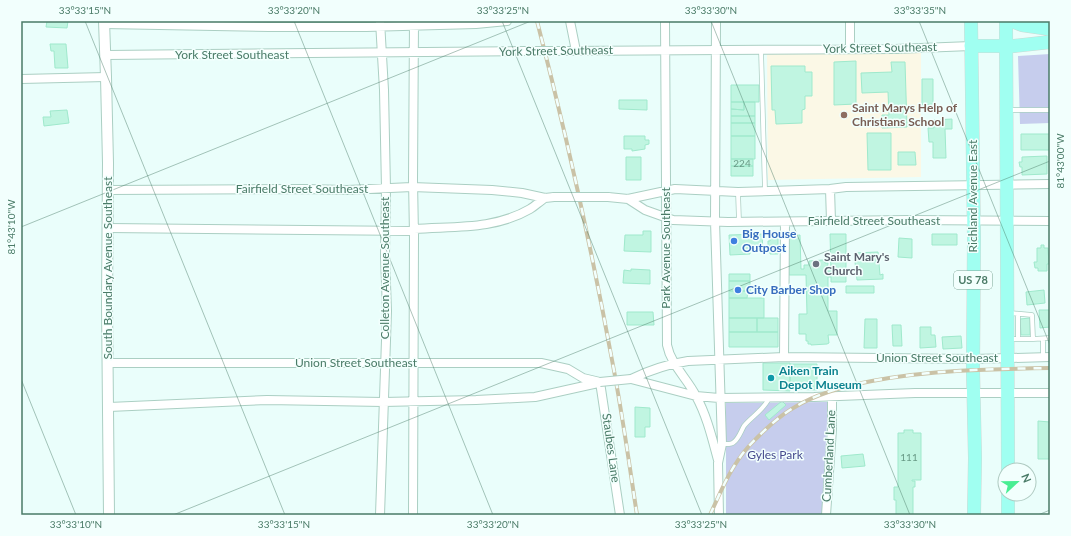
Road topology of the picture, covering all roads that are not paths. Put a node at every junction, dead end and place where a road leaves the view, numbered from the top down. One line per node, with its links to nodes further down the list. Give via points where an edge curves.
1 (507, 21): 11 (street, via 476,24)
2 (570, 21): 20 (street)
3 (665, 21): 21 (street, Park Avenue Southeast)
4 (716, 21): 18 (street, Park Avenue Southeast)
5 (850, 21): 17 (street)
6 (971, 21): 15 (main road, Richland Avenue East)
7 (1006, 21): 16 (main road, US 78)
8 (1012, 21): 13 (main road)
9 (104, 22): 10 (street); 24 (street, South Boundary Avenue Southeast)
10 (205, 23): 12 (street, via 269,27)
11 (414, 23): 12 (street); 22 (street)
12 (380, 24): 23 (street, Colleton Avenue Southeast)
13 (1050, 29)
14 (1050, 42): 16 (main road, York Street Southeast)
15 (971, 46): 16 (main road, York Street Southeast); 17 (street, York Street Southeast); 31 (main road, Richland Avenue East / US 78)
16 (1006, 46): 27 (main road, US 78)
17 (850, 49): 19 (street, York Street Southeast)
18 (716, 50): 19 (street, York Street Southeast); 21 (street, York Street Southeast); 37 (street, Park Avenue Southeast)
19 (761, 50): 38 (lane)
20 (576, 51): 21 (street, York Street Southeast); 22 (street, York Street Southeast, bridge)
21 (665, 51): 36 (street, Park Avenue Southeast)
22 (414, 53): 23 (street, York Street Southeast); 32 (street)
23 (382, 54): 24 (street, York Street Southeast); 33 (street, Colleton Avenue Southeast)
24 (106, 55): 25 (street, South Boundary Avenue Southeast)
25 (106, 77): 26 (street); 35 (street, South Boundary Avenue Southeast)
26 (21, 79)
27 (1007, 110): 28 (lane); 30 (main road, US 78)
28 (1050, 110)
29 (1050, 184): 30 (street, Fairfield Street Southeast)
30 (1007, 185): 31 (street, Fairfield Street Southeast); 49 (main road, US 78)
31 (973, 186): 34 (street, Fairfield Street Southeast); 45 (main road, Richland Avenue East / US 78)
32 (412, 187): 33 (street, Fairfield Street Southeast); 40 (street, Fairfield Street Southeast, via 492,190); 51 (street)
33 (386, 188): 35 (street, Fairfield Street Southeast); 52 (street, Colleton Avenue Southeast)
34 (830, 189): 38 (street, Fairfield Street Southeast); 44 (street)
35 (108, 190): 50 (street, South Boundary Avenue Southeast)
36 (666, 191): 37 (street, Fairfield Street Southeast); 41 (street, Fairfield Street Southeast); 42 (street, Park Avenue Southeast)
37 (715, 191): 39 (street, Fairfield Street Southeast); 43 (street, Park Avenue Southeast)
38 (765, 191): 39 (street, Fairfield Street Southeast)
39 (738, 192): 47 (lane)
40 (545, 198): 41 (street, Fairfield Street Southeast, bridge); 51 (street, Fairfield Street Southeast, via 530,209 493,224)
41 (628, 199): 42 (street, Fairfield Street Southeast, via 645,210)
42 (666, 218): 43 (street, Fairfield Street Southeast); 66 (street, Park Avenue Southeast, via 667,345)
43 (715, 221): 47 (street, Fairfield Street Southeast); 62 (street, Park Avenue Southeast)
44 (831, 221): 45 (street, Fairfield Street Southeast); 48 (street, Fairfield Street Southeast)
45 (973, 221): 49 (street, Fairfield Street Southeast); 61 (main road, Richland Avenue East / US 78)
46 (1050, 221): 49 (street, Fairfield Street Southeast)
47 (739, 222): 48 (street, Fairfield Street Southeast)
48 (785, 222): 58 (street)
49 (1006, 222): 53 (main road, US 78)
50 (108, 228): 52 (street, Fairfield Street Southeast); 63 (street, South Boundary Avenue Southeast)
51 (414, 230): 52 (street, Fairfield Street Southeast); 65 (street)
52 (385, 231): 64 (street, Colleton Avenue Southeast, via 387,311)
53 (1012, 313): 55 (main road, US 78); 56 (lane, via 1032,314)
54 (1050, 338): 57 (lane)
55 (1012, 339): 56 (lane); 60 (main road, US 78)
56 (1033, 339): 57 (lane)
57 (1043, 339): 59 (lane)
58 (784, 357): 61 (street, Union Street Southeast); 62 (street, Union Street Southeast)
59 (1046, 357): 60 (street, Union Street Southeast)
60 (1007, 358): 61 (street, Union Street Southeast); 70 (main road, US 78)
61 (973, 359): 69 (main road, Richland Avenue East / US 78)
62 (718, 360): 66 (street, Union Street Southeast); 74 (street, Park Avenue Southeast)
63 (109, 363): 64 (street, Union Street Southeast); 78 (street, South Boundary Avenue Southeast)
64 (384, 363): 65 (street, Union Street Southeast); 77 (street, Colleton Avenue Southeast)
65 (414, 363): 68 (street, Union Street Southeast, via 541,363 568,368 584,378); 76 (street)
66 (674, 363): 67 (street, Union Street Southeast); 72 (street, Park Avenue Southeast)
67 (631, 379): 68 (street, Union Street Southeast, bridge); 72 (street, Union Street Southeast)
68 (600, 382): 76 (street, Union Street Southeast, via 535,397); 86 (street, Staubes Lane)
69 (974, 393): 70 (street, Union Street Southeast); 73 (street, Union Street Southeast); 89 (main road, Richland Avenue East / US 78)
70 (1007, 393): 71 (street, Union Street Southeast); 80 (main road, US 78)
71 (1050, 393)
72 (696, 396): 74 (street, Union Street Southeast); 81 (street, Park Avenue Southeast, via 709,427)
73 (832, 396): 75 (street, Union Street Southeast); 88 (street, Cumberland Lane)
74 (720, 398): 75 (street, Union Street Southeast); 79 (street, Park Avenue Southeast)
75 (769, 398): 79 (lane, via 767,404 745,426 734,443)
76 (413, 401): 77 (street, Union Street Southeast); 85 (street)
77 (383, 402): 78 (street, Union Street Southeast, via 267,400); 84 (street, Colleton Avenue Southeast)
78 (109, 407): 83 (street, South Boundary Avenue Southeast)
79 (722, 444): 81 (street, Park Avenue Southeast)
80 (1008, 462)
81 (718, 463): 87 (street, Park Avenue Southeast)
82 (1008, 502): 90 (main road)
83 (109, 515)
84 (380, 515)
85 (413, 515)
86 (620, 515)
87 (719, 515)
88 (826, 515)
89 (974, 515)
90 (1008, 515)

